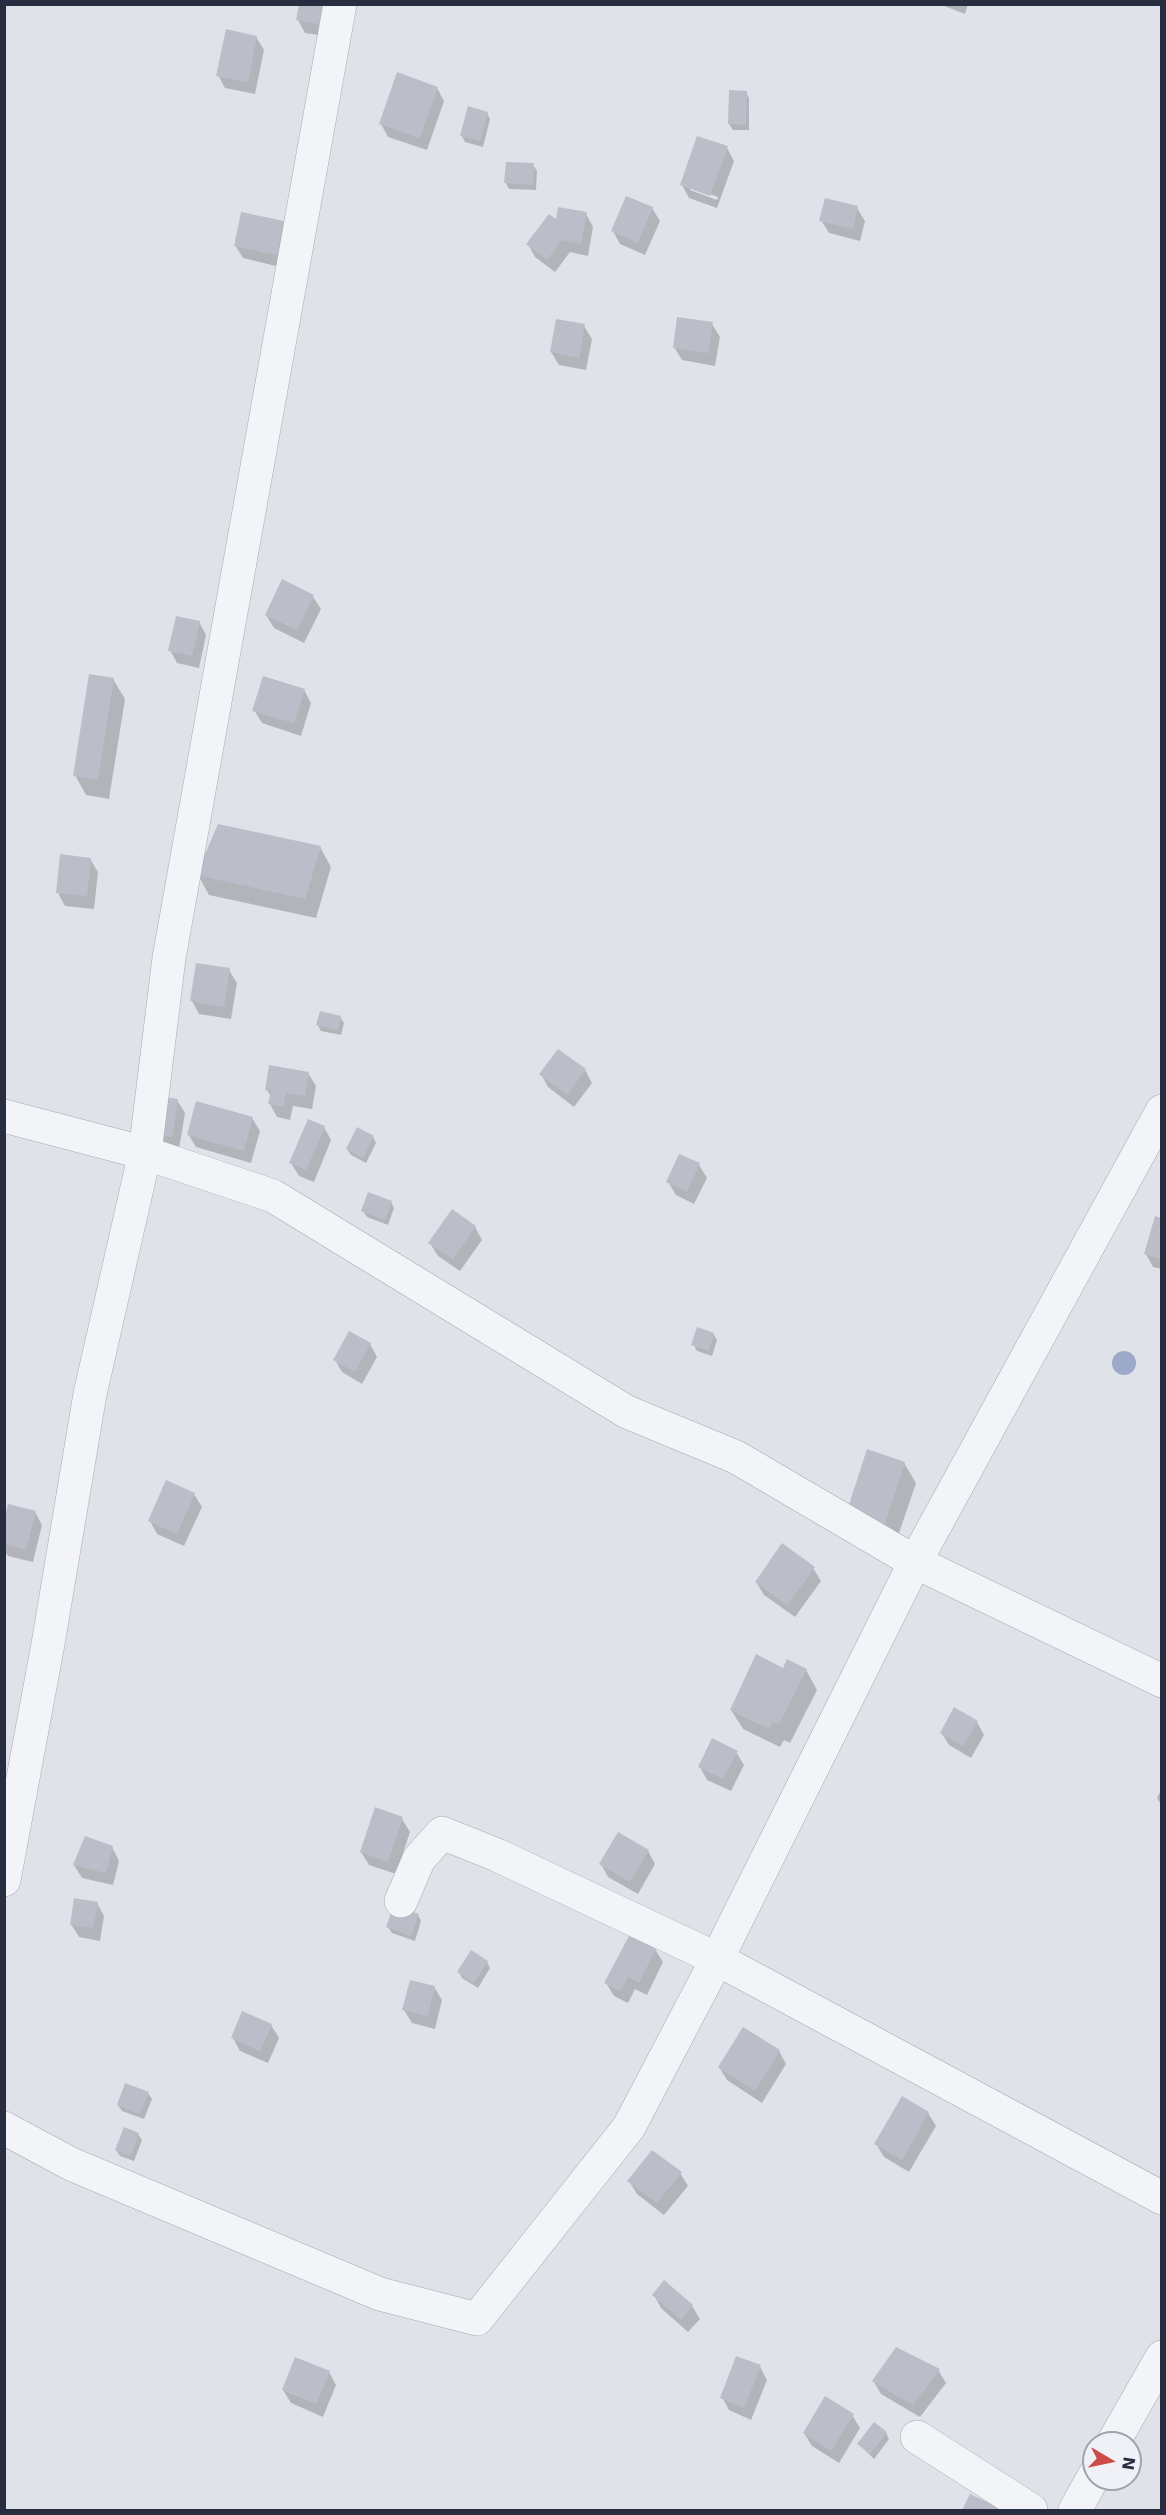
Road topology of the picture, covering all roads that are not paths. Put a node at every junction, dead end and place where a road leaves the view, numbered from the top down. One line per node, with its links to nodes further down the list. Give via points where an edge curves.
1 (340, 4): 4 (street, via 169,957)
2 (1161, 1111): 5 (street)
3 (4, 1116): 4 (street)
4 (145, 1153): 5 (street, via 273,1197 627,1412 736,1457); 7 (street, via 90,1394)
5 (915, 1562): 6 (street); 9 (street)
6 (1161, 1681)
7 (4, 1880)
8 (401, 1901): 9 (street, via 419,1859 442,1833 498,1855)
9 (717, 1959): 10 (street, via 629,2127 477,2319 380,2294 71,2164); 11 (street)
10 (4, 2128)
11 (1161, 2198)
12 (1161, 2357): 13 (street)
13 (1120, 2431)
14 (917, 2437): 16 (street)
15 (1086, 2491): 17 (street)
16 (1031, 2511)
17 (1075, 2511)

